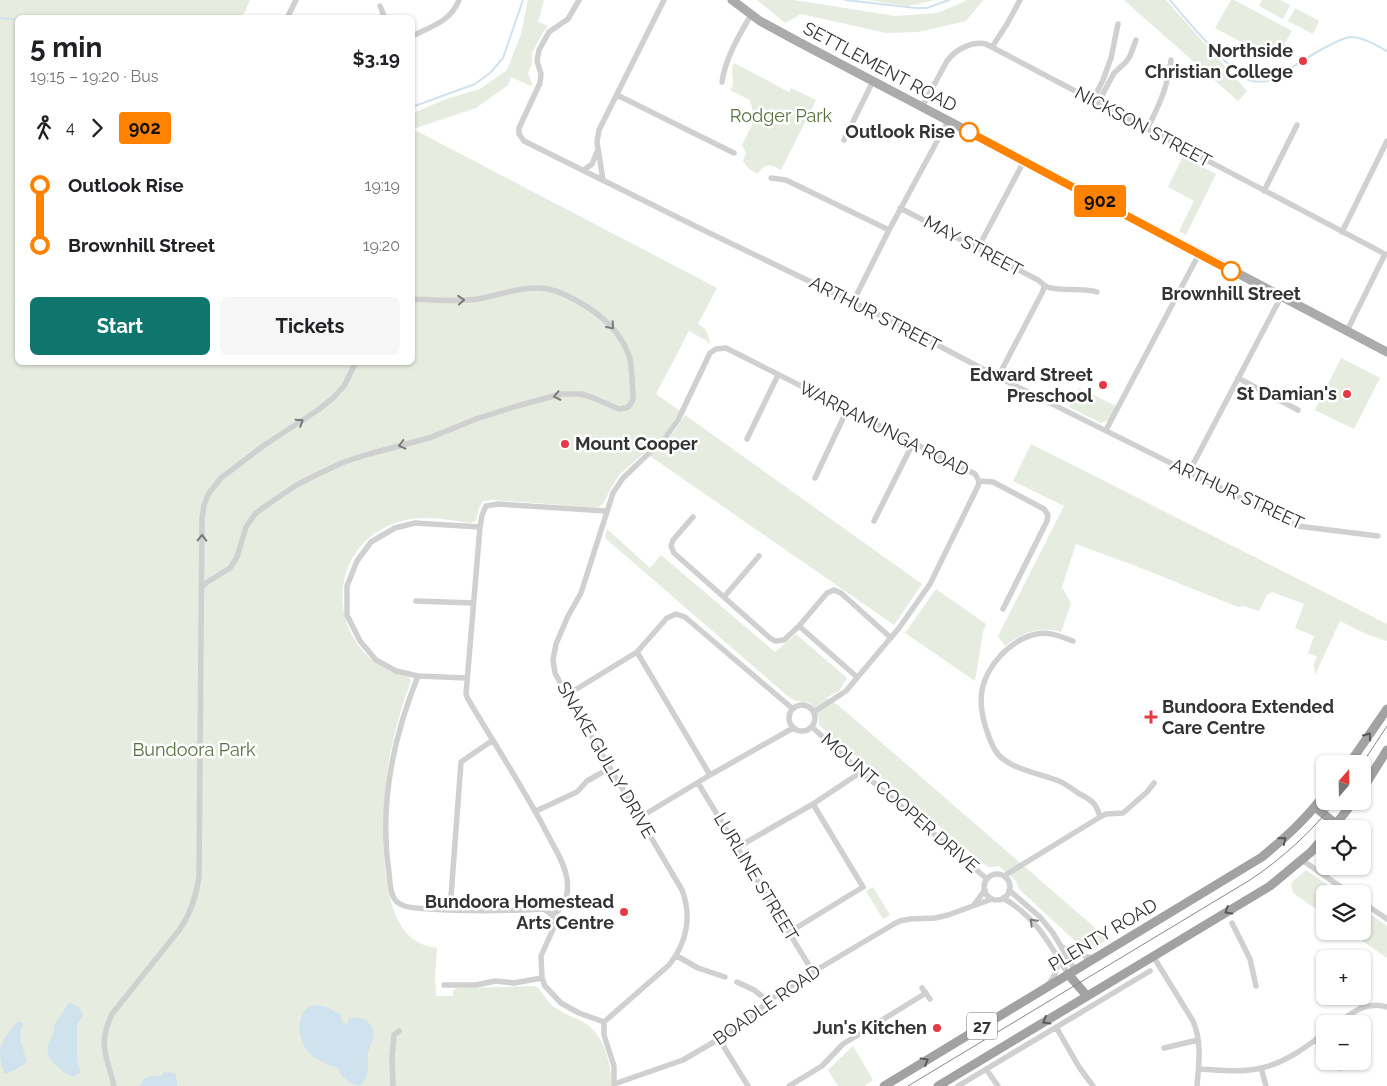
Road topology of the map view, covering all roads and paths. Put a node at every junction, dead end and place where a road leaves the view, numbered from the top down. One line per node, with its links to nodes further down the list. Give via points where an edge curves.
1 (296, 0): 8 (street)
2 (459, 0): 12 (street, via 440,24)
3 (579, 0): 29 (street, ARTHUR STREET, via 571,16 549,32 539,50 540,83 520,124 519,134 524,141)
4 (664, 0): 18 (street)
5 (732, 0): 10 (main road, SETTLEMENT ROAD)
6 (1020, 0): 14 (street)
7 (380, 6): 9 (street)
8 (288, 15)
9 (384, 15)
10 (751, 15): 16 (main road, SETTLEMENT ROAD); 17 (street, via 728,61)
11 (1118, 24): 19 (street)
12 (415, 35)
13 (1136, 40): 19 (street, via 1130,56 1114,73)
14 (992, 47): 19 (street, NICKSON STREET); 20 (street, NICKSON STREET, via 973,43 952,55)
15 (1171, 60): 23 (street, via 1166,89)
16 (873, 81): 20 (main road, SETTLEMENT ROAD); 24 (street)
17 (722, 82)
18 (617, 95): 26 (street, via 599,130); 27 (street)
19 (1096, 102): 23 (street, NICKSON STREET)
20 (922, 108): 21 (main road, SETTLEMENT ROAD)
21 (948, 121): 28 (main road, SETTLEMENT ROAD); 33 (street)
22 (1297, 125): 32 (street)
23 (1147, 129): 32 (street, NICKSON STREET)
24 (844, 140)
25 (1387, 141): 35 (street)
26 (598, 147): 29 (street, via 594,161); 31 (street)
27 (734, 154)
28 (1024, 161): 36 (street); 37 (main road, SETTLEMENT ROAD)
29 (584, 170): 31 (street, ARTHUR STREET)
30 (771, 178): 34 (street, via 786,180)
31 (603, 180): 43 (street, ARTHUR STREET)
32 (1264, 190): 35 (street, NICKSON STREET)
33 (900, 208): 34 (street); 36 (street, MAY STREET)
34 (889, 230): 43 (street)
35 (1342, 232): 38 (street, NICKSON STREET)
36 (978, 248): 39 (street, MAY STREET)
37 (1199, 254): 41 (main road, SETTLEMENT ROAD); 53 (street)
38 (1386, 255): 44 (street)
39 (1044, 286): 40 (street); 49 (street)
40 (1097, 292)
41 (1281, 297): 44 (main road, SETTLEMENT ROAD); 50 (street)
42 (415, 299): 65 (street, one-way to 65, via 450,301 535,287 556,291 600,315 614,328 629,358 633,399 626,408 619,409 581,394 561,394 476,419 429,438 344,462 295,486 260,510 249,521 230,568)
43 (853, 302): 49 (street, ARTHUR STREET)
44 (1347, 331): 46 (main road, SETTLEMENT ROAD)
45 (716, 348): 48 (street, WARRAMUNGA ROAD, via 726,348); 59 (street, SNAKE GULLY DRIVE, via 710,354 678,420 665,438 623,478)
46 (1387, 352)
47 (354, 365): 65 (street, one-way to 47, via 202,519 204,505 213,486 263,446 333,398 344,386)
48 (778, 376): 51 (street, WARRAMUNGA ROAD); 54 (street)
49 (998, 376): 53 (street, ARTHUR STREET)
50 (1238, 378): 52 (street); 56 (street)
51 (847, 410): 55 (street, WARRAMUNGA ROAD); 57 (street)
52 (1298, 410)
53 (1106, 430): 56 (street, ARTHUR STREET)
54 (747, 439)
55 (913, 442): 58 (street, WARRAMUNGA ROAD, via 975,474); 61 (street)
56 (1189, 472): 63 (street, ARTHUR STREET, via 1297,526)
57 (815, 478)
58 (979, 481): 69 (street, WARRAMUNGA ROAD, via 993,482 1048,514); 71 (street, via 930,584)
59 (606, 511): 62 (street, via 498,504 486,506); 77 (street, SNAKE GULLY DRIVE, via 581,593 556,644 553,660 562,686)
60 (693, 517): 66 (street, via 671,543 672,551)
61 (874, 521)
62 (480, 527): 68 (street); 74 (street, via 415,523 395,528 371,542 357,560 347,586 347,615 360,642 376,660 396,671)
63 (1378, 536)
64 (760, 556): 66 (street)
65 (202, 587): 151 (street, via 199,877 196,896 180,930 122,1000 106,1025 104,1048)
66 (724, 597): 70 (street, via 775,640 784,640)
67 (416, 600): 68 (street)
68 (473, 603): 76 (street)
69 (1003, 609)
70 (799, 626): 71 (street, via 827,593 834,590); 75 (street)
71 (891, 638): 75 (street)
72 (1073, 641): 96 (street, via 1037,633 1012,644 989,671 980,699 982,715 1001,759 1061,782 1092,801)
73 (637, 652): 77 (street); 78 (street, via 667,618 676,614 685,617); 88 (street)
74 (418, 676): 76 (street); 112 (street, via 407,703 388,784 388,866 392,895 398,904 408,908)
75 (858, 677): 80 (street, via 846,691)
76 (467, 678): 83 (street, via 468,699)
77 (572, 694): 86 (street, SNAKE GULLY DRIVE, via 572,705)
78 (793, 709): 80 (street, via 804,705); 82 (street, via 789,716)
79 (1387, 709): 85 (highway, one-way to 79)
80 (814, 712): 81 (street)
81 (812, 727): 82 (street, via 804,732); 87 (street, MOUNT COOPER DRIVE)
82 (793, 728): 88 (street)
83 (493, 740): 95 (street); 112 (street, via 461,762)
84 (1387, 750): 89 (highway)
85 (1355, 755)
86 (610, 768): 95 (street, via 587,781 577,792); 97 (street, SNAKE GULLY DRIVE)
87 (860, 771): 92 (street); 104 (street, MOUNT COOPER DRIVE)
88 (710, 775): 90 (street)
89 (1371, 776)
90 (698, 783): 97 (street); 101 (street, LURLINE STREET)
91 (1154, 783): 96 (street, via 1123,813)
92 (813, 804): 101 (street); 116 (street, via 863,888)
93 (1315, 807): 98 (highway); 121 (highway, PLENTY ROAD / 27, one-way to 93, via 1262,857 1289,836)
94 (1347, 810): 99 (highway)
95 (536, 811): 113 (street, via 564,865 567,878 566,902)
96 (1100, 817): 103 (street)
97 (640, 818): 119 (street, SNAKE GULLY DRIVE, via 685,898 687,930)
98 (1328, 820)
99 (1339, 820)
100 (1316, 845): 102 (highway, 27)
101 (738, 847): 116 (street, LURLINE STREET)
102 (1302, 860): 105 (street); 120 (highway, 27, one-way to 120, via 1270,886)
103 (1005, 877): 104 (street, via 994,875); 107 (street)
104 (987, 879): 106 (street)
105 (1339, 885)
106 (985, 890): 109 (street); 110 (street)
107 (1009, 890): 108 (street); 117 (street, via 1040,917)
108 (1003, 898): 109 (street); 118 (street, one-way to 108, via 1035,922)
109 (992, 899): 110 (street, BOADLE ROAD)
110 (974, 905): 124 (street, BOADLE ROAD, via 948,915 900,921)
111 (1371, 908): 114 (street)
112 (450, 910): 113 (street, via 544,909)
113 (552, 915): 127 (street, via 554,927 541,956)
114 (1387, 919)
115 (1232, 923): 131 (street, via 1250,959)
116 (789, 931): 124 (street, LURLINE STREET)
117 (1060, 946): 121 (street, via 1073,953); 125 (street)
118 (1055, 953): 125 (street); 132 (street, via 1056,971)
119 (677, 956): 126 (street, via 698,968); 140 (street, SNAKE GULLY DRIVE)
120 (1153, 956): 122 (highway, 27); 145 (street, via 1193,1021)
121 (1096, 958): 125 (highway, PLENTY ROAD / 27)
122 (1135, 966): 128 (street); 133 (highway, 27)
123 (1150, 971): 128 (street)
124 (813, 972): 134 (street, BOADLE ROAD)
125 (1072, 972): 132 (highway, PLENTY ROAD / 27); 133 (highway)
126 (725, 977)
127 (542, 978): 130 (street, via 514,983 495,981 476,985); 140 (street, via 561,1003)
128 (1133, 981): 141 (street)
129 (737, 982): 134 (street)
130 (444, 985)
131 (1256, 986)
132 (1045, 988): 155 (highway, PLENTY ROAD / 27, one-way to 132)
133 (1087, 996): 156 (highway, 27, one-way to 156)
134 (768, 1000): 143 (street, BOADLE ROAD, via 747,1022)
135 (930, 1000): 154 (street, via 924,990 843,1044 822,1066)
136 (1361, 1005): 138 (street)
137 (1387, 1007): 138 (street, via 1374,1005)
138 (1362, 1008): 139 (street)
139 (1349, 1015)
140 (604, 1022): 150 (street, via 604,1035 614,1066)
141 (1056, 1027): 149 (street); 159 (street)
142 (399, 1031): 152 (street, via 394,1035)
143 (719, 1039): 150 (street, BOADLE ROAD, via 683,1060); 153 (street)
144 (1316, 1039): 148 (street, via 1303,1049)
145 (1198, 1040): 146 (street); 147 (street)
146 (1164, 1048)
147 (1199, 1068): 148 (street, via 1233,1071); 160 (street)
148 (1261, 1068): 161 (street)
149 (986, 1069): 157 (street); 158 (street)
150 (614, 1085)
151 (114, 1086)
152 (393, 1086)
153 (748, 1086)
154 (789, 1086)
155 (884, 1086)
156 (938, 1086)
157 (958, 1086)
158 (998, 1086)
159 (1093, 1086)
160 (1197, 1086)
161 (1266, 1086)

